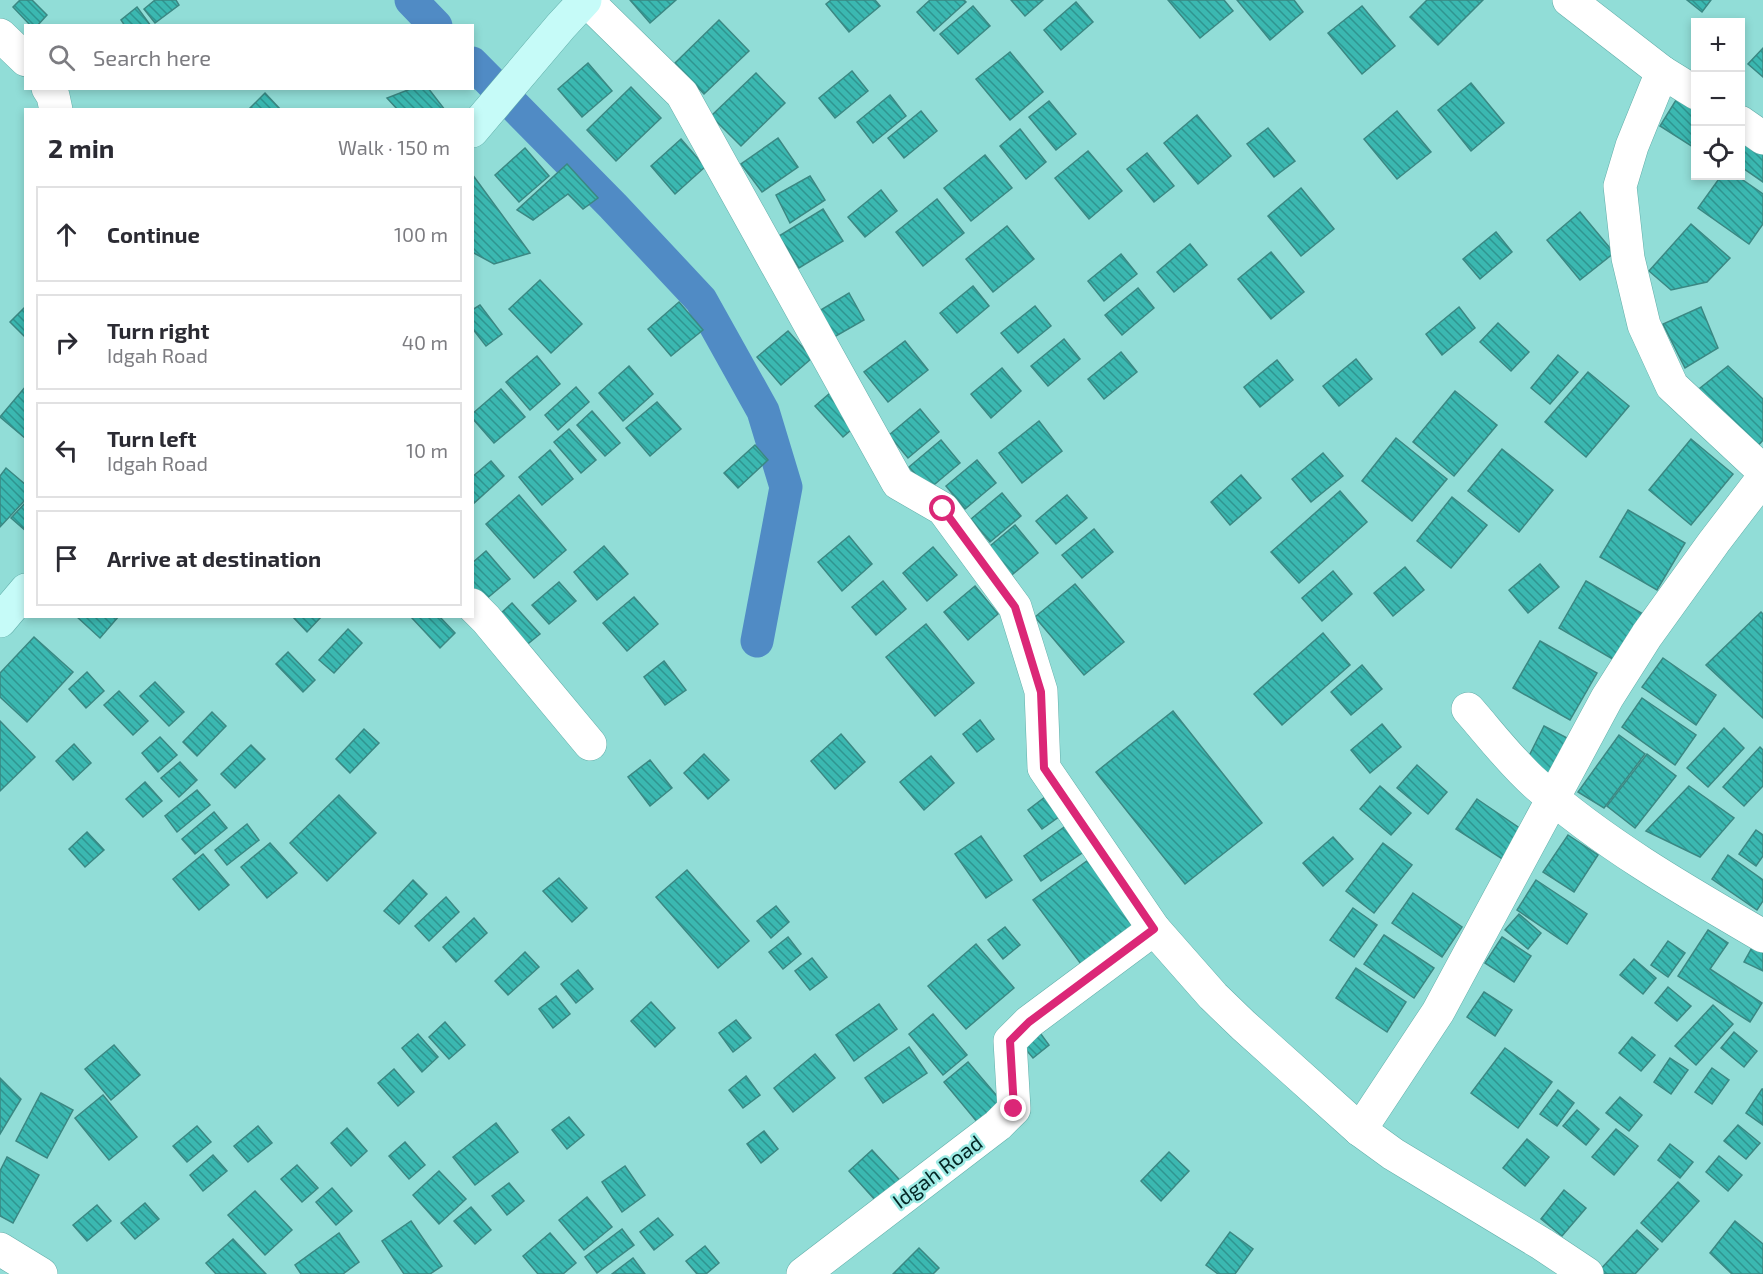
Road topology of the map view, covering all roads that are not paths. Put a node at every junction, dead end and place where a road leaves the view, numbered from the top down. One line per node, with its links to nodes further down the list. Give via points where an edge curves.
1 (586, 0): 10 (street); 20 (street, via 682,94 898,483 943,509 1015,607 1041,692 1044,768)
2 (1569, 0): 5 (street)
3 (0, 35): 4 (street)
4 (24, 58)
5 (1662, 72): 7 (street); 12 (street, via 1620,186 1628,258 1644,325 1672,386)
6 (49, 90): 8 (street)
7 (1691, 90)
8 (56, 108)
9 (1745, 125): 11 (street)
10 (474, 129)
11 (1763, 138)
12 (1763, 471)
13 (1763, 478): 19 (street, via 1647,635 1607,698)
14 (24, 592): 16 (street)
15 (474, 607): 18 (street)
16 (0, 621)
17 (1468, 709): 19 (street)
18 (590, 744)
19 (1554, 799): 21 (street, via 1597,833); 22 (street, via 1438,1012)
20 (1154, 929): 22 (street, via 1213,996); 25 (street, Idgah Road, via 1029,1022 1010,1041 1014,1109 998,1125)
21 (1763, 936)
22 (1360, 1130): 26 (street)
23 (0, 1249): 24 (street)
24 (41, 1274)
25 (803, 1274)
26 (1587, 1274)

